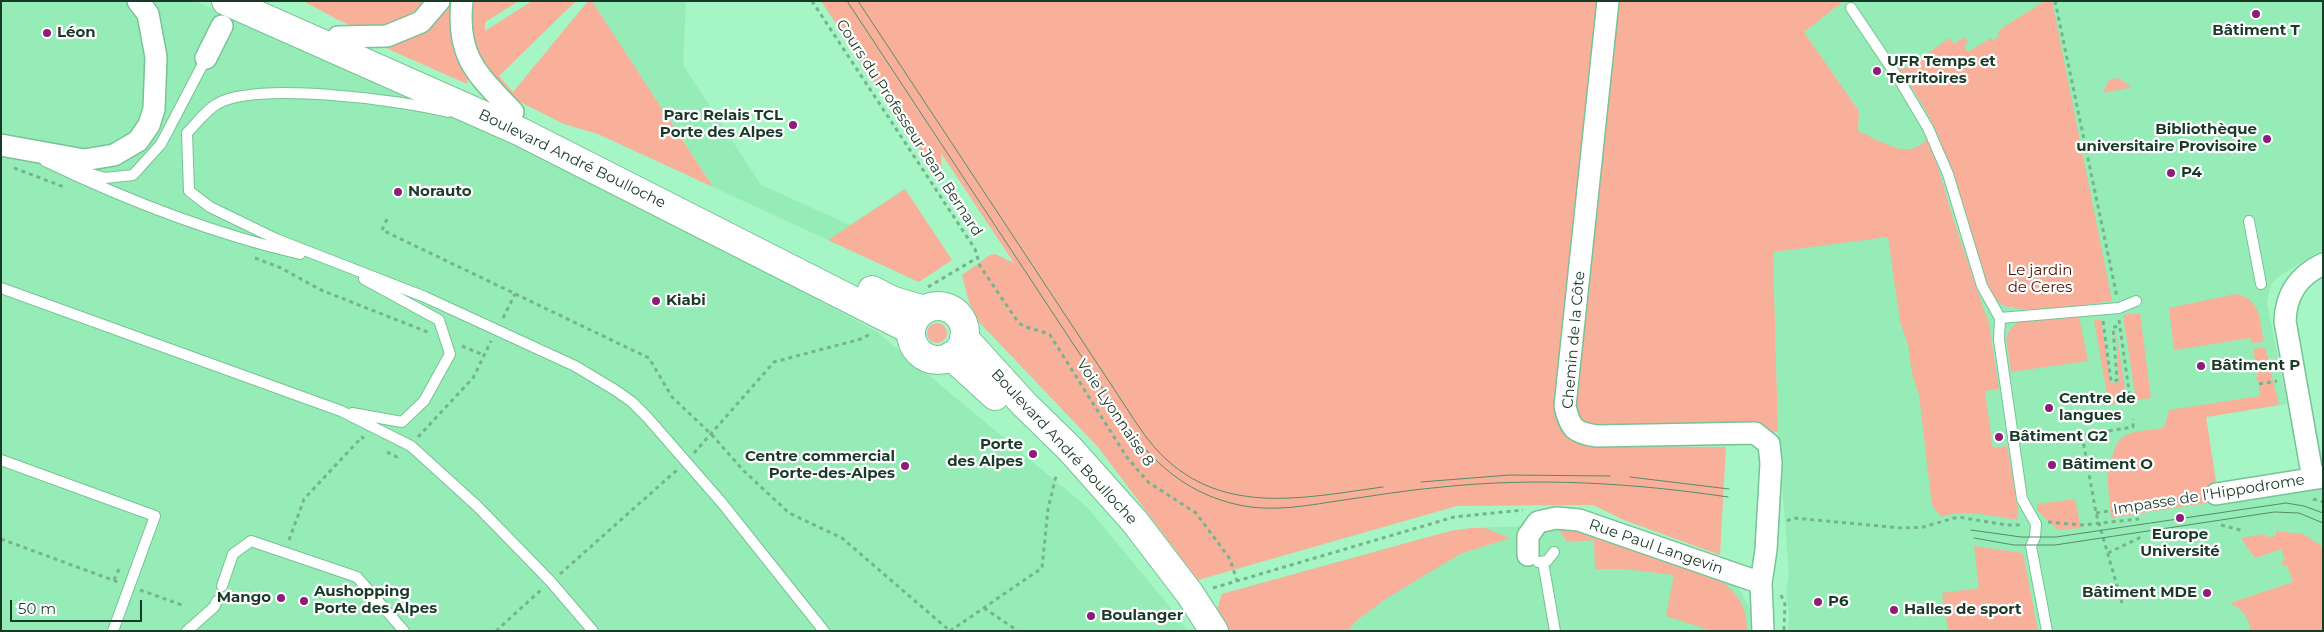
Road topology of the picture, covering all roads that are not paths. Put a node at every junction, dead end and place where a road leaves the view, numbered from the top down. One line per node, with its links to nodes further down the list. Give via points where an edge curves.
1 (138, 1): 11 (street, via 148,14 156,57 154,109 149,125 138,141 114,155 84,160)
2 (261, 1): 8 (main road, Boulevard André Boulloche)
3 (439, 1): 8 (street, via 421,22 387,36)
4 (462, 1): 10 (street, via 462,42 476,72)
5 (1608, 1): 28 (street, Chemin de la Côte, via 1565,406 1569,424 1580,434 1597,436 1755,433 1769,444 1771,463 1766,550)
6 (1851, 8): 20 (lane, via 1928,128 1948,174 1982,286)
7 (224, 14): 9 (street); 10 (main road, Boulevard André Boulloche)
8 (338, 37): 10 (main road, Boulevard André Boulloche)
9 (206, 58): 12 (lane, via 161,144 133,175 105,178)
10 (517, 122): 14 (lane, via 314,94 249,94 217,104 187,133 189,191 210,207 276,239); 19 (main road, Boulevard André Boulloche, via 726,214 891,300)
11 (1, 145): 12 (lane)
12 (45, 161): 14 (lane, via 105,189 260,245)
13 (2249, 221): 16 (lane)
14 (330, 260): 22 (lane, via 439,320 450,354 424,401 402,422); 35 (lane, via 424,297 575,366 632,402 722,503)
15 (2323, 264): 24 (street, via 2305,274 2296,285 2286,308 2285,321 2311,468)
16 (2261, 284)
17 (1, 288): 22 (lane)
18 (2136, 301): 20 (lane, via 2119,308)
19 (919, 310): 21 (main road, Boulevard André Boulloche, via 936,306 953,311 961,320); 21 (main road, via 912,341 923,355 940,360)
20 (2000, 318): 40 (lane, via 2000,340 2022,499 2036,524 2031,546)
21 (958, 347): 36 (main road, Boulevard André Boulloche, via 1109,512); 37 (main road, Boulevard André Boulloche, via 1070,449 1135,522)
22 (341, 412): 34 (lane, via 411,446 477,506 551,582)
23 (1, 460): 31 (lane, via 155,516)
24 (2319, 477): 25 (street, Impasse de l'Hippodrome)
25 (2216, 494)
26 (1554, 552): 27 (lane, via 1551,558)
27 (1536, 559): 28 (street, Rue Paul Langevin, via 1528,536 1538,522 1556,518 1579,520); 38 (lane)
28 (1761, 583): 39 (street)
29 (222, 586): 33 (lane, via 233,554 252,541 357,577)
30 (217, 601): 32 (lane, via 214,608)
31 (113, 631)
32 (187, 631)
33 (404, 631)
34 (593, 631)
35 (824, 631)
36 (1202, 631)
37 (1214, 631)
38 (1555, 631)
39 (1763, 631)
40 (2047, 631)

